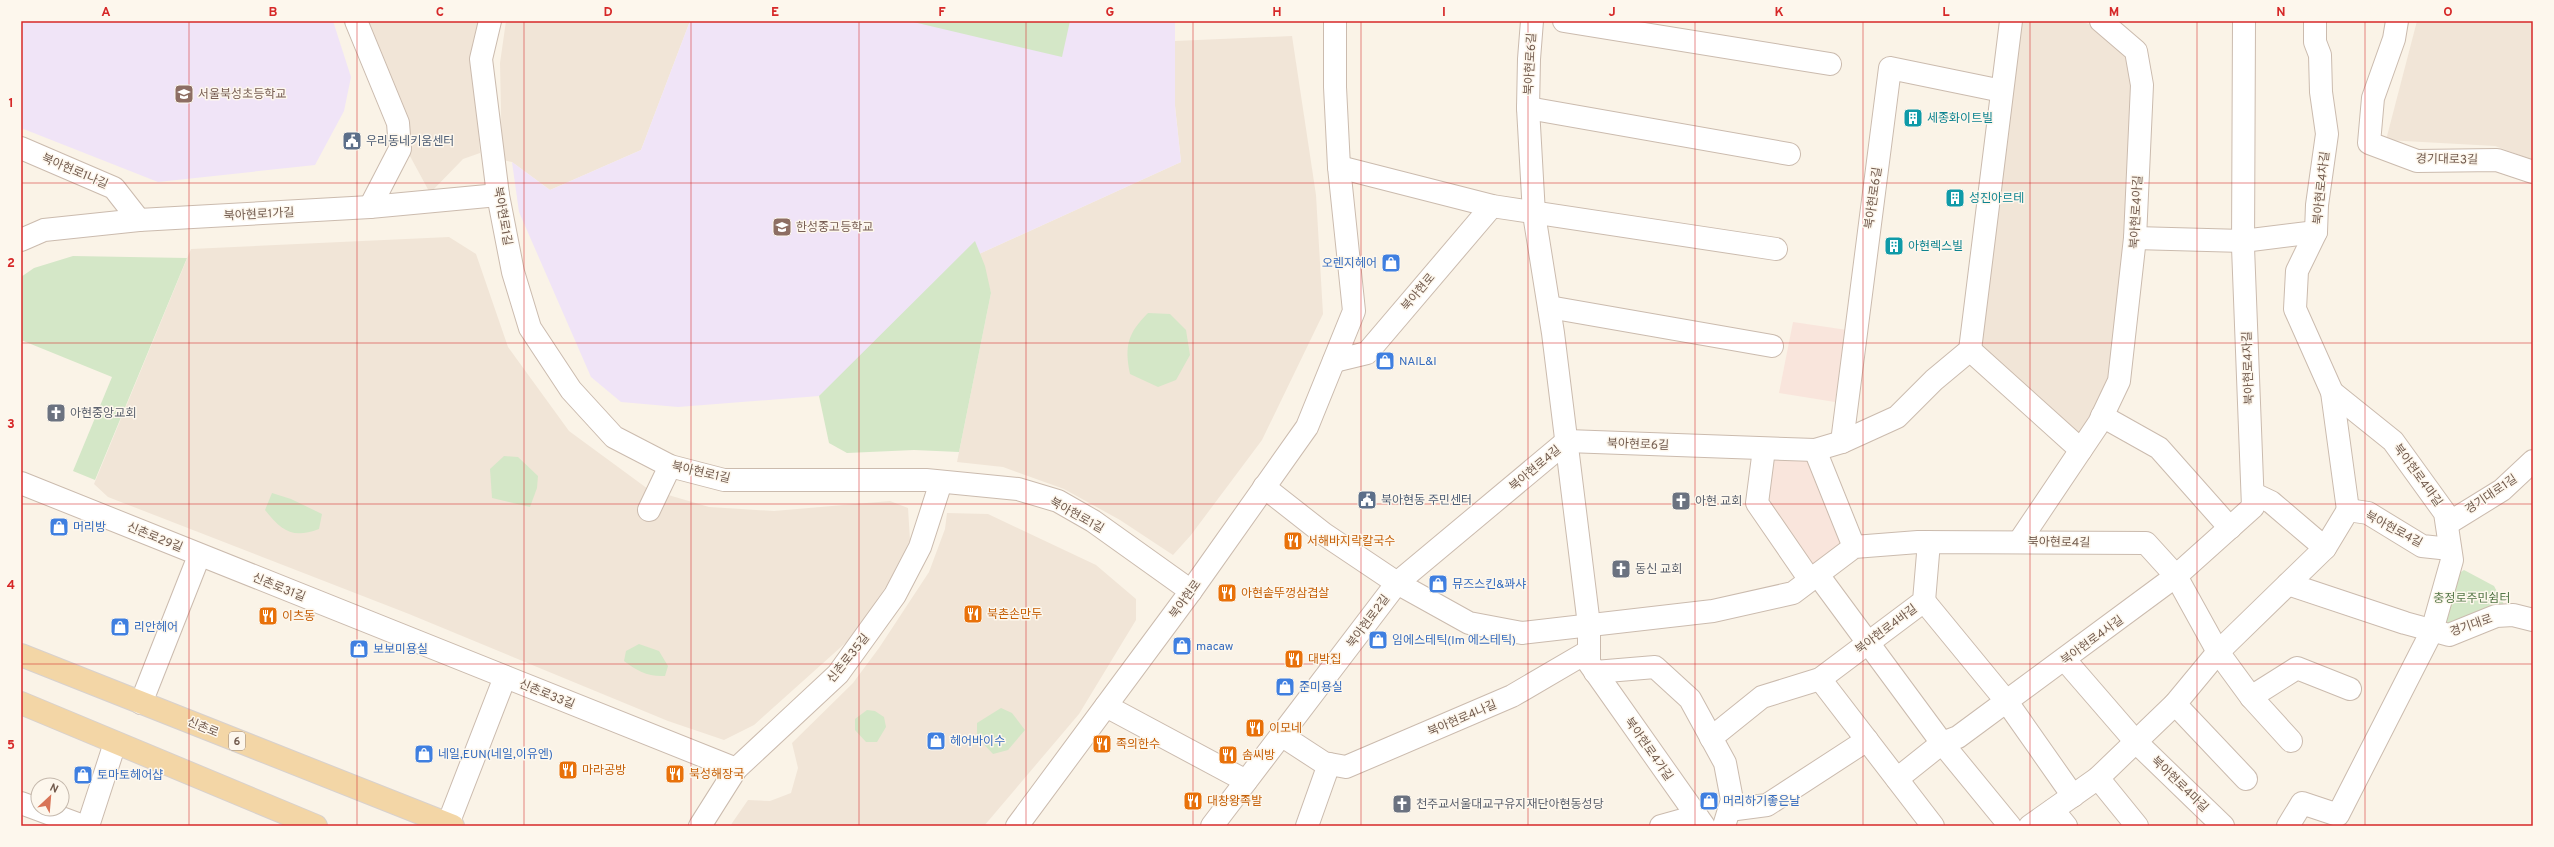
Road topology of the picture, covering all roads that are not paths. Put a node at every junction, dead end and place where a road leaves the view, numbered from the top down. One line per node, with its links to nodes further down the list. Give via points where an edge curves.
1 (356, 21): 20 (street, via 398,123 400,149)
2 (490, 21): 18 (street, 북아현로1길, via 481,59)
3 (1336, 21): 16 (street, 북아현로, via 1335,87)
4 (1532, 21): 13 (street, 북아현로6길)
5 (1564, 21): 11 (street)
6 (2011, 21): 12 (street)
7 (2101, 21): 24 (street, 북아현로4아길, via 2136,51 2142,85)
8 (2244, 21): 26 (street, 북아현로4자길)
9 (2315, 21): 23 (street, 북아현로4차길, via 2315,42 2320,55 2321,92 2328,134 2317,205)
10 (2397, 21): 17 (street, 경기대로3길, via 2394,38 2373,98 2369,143 2417,161 2496,160)
11 (1830, 64)
12 (2002, 91): 30 (street); 35 (street, 북아현로6길, via 1890,68)
13 (1528, 108): 15 (street, 북아현로6길); 21 (street, 북아현로6길)
14 (21, 148): 22 (street, 북아현로1나길, via 114,188)
15 (1789, 154)
16 (1339, 167): 19 (street); 31 (street, 북아현로, via 1354,311)
17 (2533, 172)
18 (498, 195): 20 (street, 북아현로1가길); 40 (street, 북아현로1길, via 513,272 530,328 571,390 614,438)
19 (1492, 206): 21 (street); 31 (street, 북아현로, via 1367,353)
20 (370, 207): 22 (street, 북아현로1가길)
21 (1534, 214): 27 (street); 28 (street, 북아현로6길)
22 (139, 220): 25 (street, 북아현로1가길, via 44,230)
23 (2316, 232): 26 (street); 32 (street, 북아현로4차길, via 2297,271 2295,309)
24 (2135, 238): 26 (street); 33 (street, 북아현로4아길, via 2119,381)
25 (21, 240)
26 (2243, 241): 44 (street, 북아현로4자길)
27 (1776, 249)
28 (1549, 307): 29 (street); 34 (street, 북아현로6길)
29 (1772, 346)
30 (1970, 350): 35 (street, 북아현로6길, via 1934,380 1897,417); 38 (street)
31 (1334, 361): 43 (street, 북아현로, via 1306,427)
32 (2332, 392): 46 (street, 북아현로4차길); 47 (street, 북아현로4마길, via 2393,441 2445,513)
33 (2102, 416): 38 (street, 북아현로4아길); 48 (street, via 2160,448)
34 (1567, 441): 36 (street, 북아현로6길); 57 (street, 북아현로4길); 62 (street, 북아현로4길)
35 (1842, 442): 37 (street, 북아현로6길)
36 (1764, 449): 37 (street, 북아현로6길); 56 (street, via 1757,503)
37 (1815, 450): 51 (street)
38 (2081, 450): 50 (street, 북아현로4아길)
39 (2533, 461): 47 (street, 경기대로1길, via 2502,490)
40 (670, 466): 41 (street, 북아현로1길, via 724,480); 45 (street)
41 (941, 482): 59 (street, 북아현로1길, via 1018,490 1058,501 1093,521); 87 (street, 신촌로35길, via 920,547 895,595 870,630 838,674)
42 (21, 483): 54 (street, 신촌로29길)
43 (1264, 487): 57 (street, via 1324,534); 59 (street, 북아현로)
44 (2254, 494): 48 (street, via 2253,507); 52 (street, via 2271,502)
45 (649, 510)
46 (2348, 510): 52 (street); 53 (street, 북아현로4길, via 2368,513 2422,546)
47 (2447, 524): 53 (street, 북아현로4마길)
48 (2230, 528): 55 (street)
49 (1929, 542): 50 (street, 북아현로4길); 51 (street, 북아현로4길); 60 (street, 북아현로4바길)
50 (2019, 542): 55 (street, 북아현로4길, via 2146,543)
51 (1854, 547): 56 (street)
52 (2325, 548): 58 (street)
53 (2450, 549): 63 (street, 북아현로4마길, via 2452,560)
54 (199, 556): 70 (street, 신촌로31길); 76 (street)
55 (2176, 576): 66 (street); 68 (street, 북아현로4사길)
56 (1814, 578): 62 (street, via 1793,593 1712,611); 64 (street)
57 (1397, 583): 62 (street, via 1469,623 1522,633); 79 (street, 북아현로2길)
58 (2288, 584): 63 (street); 66 (street)
59 (1191, 591): 78 (street, 북아현로)
60 (1924, 601): 64 (street, 북아현로4바길); 74 (street)
61 (2533, 620): 63 (street, 경기대로, via 2513,615 2496,616 2449,635)
62 (1589, 625): 65 (street, 북아현로4가길)
63 (2432, 631): 111 (street, 북아현로4마길, via 2338,815 2302,803)
64 (1867, 644): 71 (street, 북아현로4바길); 85 (street)
65 (1589, 651): 69 (street, 북아현로4가길, via 1588,663); 86 (street, 북아현로4나길, via 1512,696 1346,767)
66 (2218, 652): 73 (street); 77 (street)
67 (21, 655): 76 (main road, 신촌로 / 6)
68 (2065, 660): 74 (street, 북아현로4사길); 82 (street, 북아현로4마길)
69 (1595, 672): 80 (street, via 1655,667 1690,699); 96 (street, 북아현로4가길)
70 (505, 677): 87 (street, 신촌로33길); 97 (street, 신촌로33길)
71 (1820, 679): 80 (street, 북아현로4바길, via 1762,697); 81 (street)
72 (2350, 689): 73 (street, via 2297,668)
73 (2251, 697): 83 (street)
74 (2007, 702): 85 (street, 북아현로4사길, via 1958,737); 92 (street)
75 (21, 703): 84 (main road)
76 (141, 703): 97 (main road, 신촌로 / 6)
77 (2175, 704): 82 (street); 90 (street)
78 (1106, 706): 91 (street); 102 (street, 북아현로)
79 (1281, 735): 86 (street, 북아현로4나길); 91 (street, 북아현로2길)
80 (1711, 738): 94 (street, via 1725,763 1732,800)
81 (1867, 740): 89 (street); 94 (street, via 1767,805)
82 (2136, 742): 88 (street); 110 (street, 북아현로4마길)
83 (2291, 742)
84 (115, 743): 99 (street); 100 (main road)
85 (1942, 743): 89 (street, 북아현로4사길); 107 (street)
86 (1329, 764): 104 (street)
87 (736, 769): 101 (street, 신촌로35길)
88 (2098, 778): 92 (street); 109 (street)
89 (1897, 779): 106 (street)
90 (2246, 779)
91 (1246, 781): 103 (street, 북아현로2길)
92 (2073, 796): 95 (street)
93 (21, 803): 98 (street)
94 (1727, 818)
95 (2059, 818): 108 (street)
96 (1700, 821): 105 (street)
97 (450, 825)
98 (83, 826)
99 (88, 826)
100 (316, 826)
101 (700, 826)
102 (1017, 826)
103 (1212, 826)
104 (1306, 826)
105 (1661, 826)
106 (1933, 826)
107 (2010, 826)
108 (2030, 826)
109 (2137, 826)
110 (2223, 826)
111 (2288, 826)

